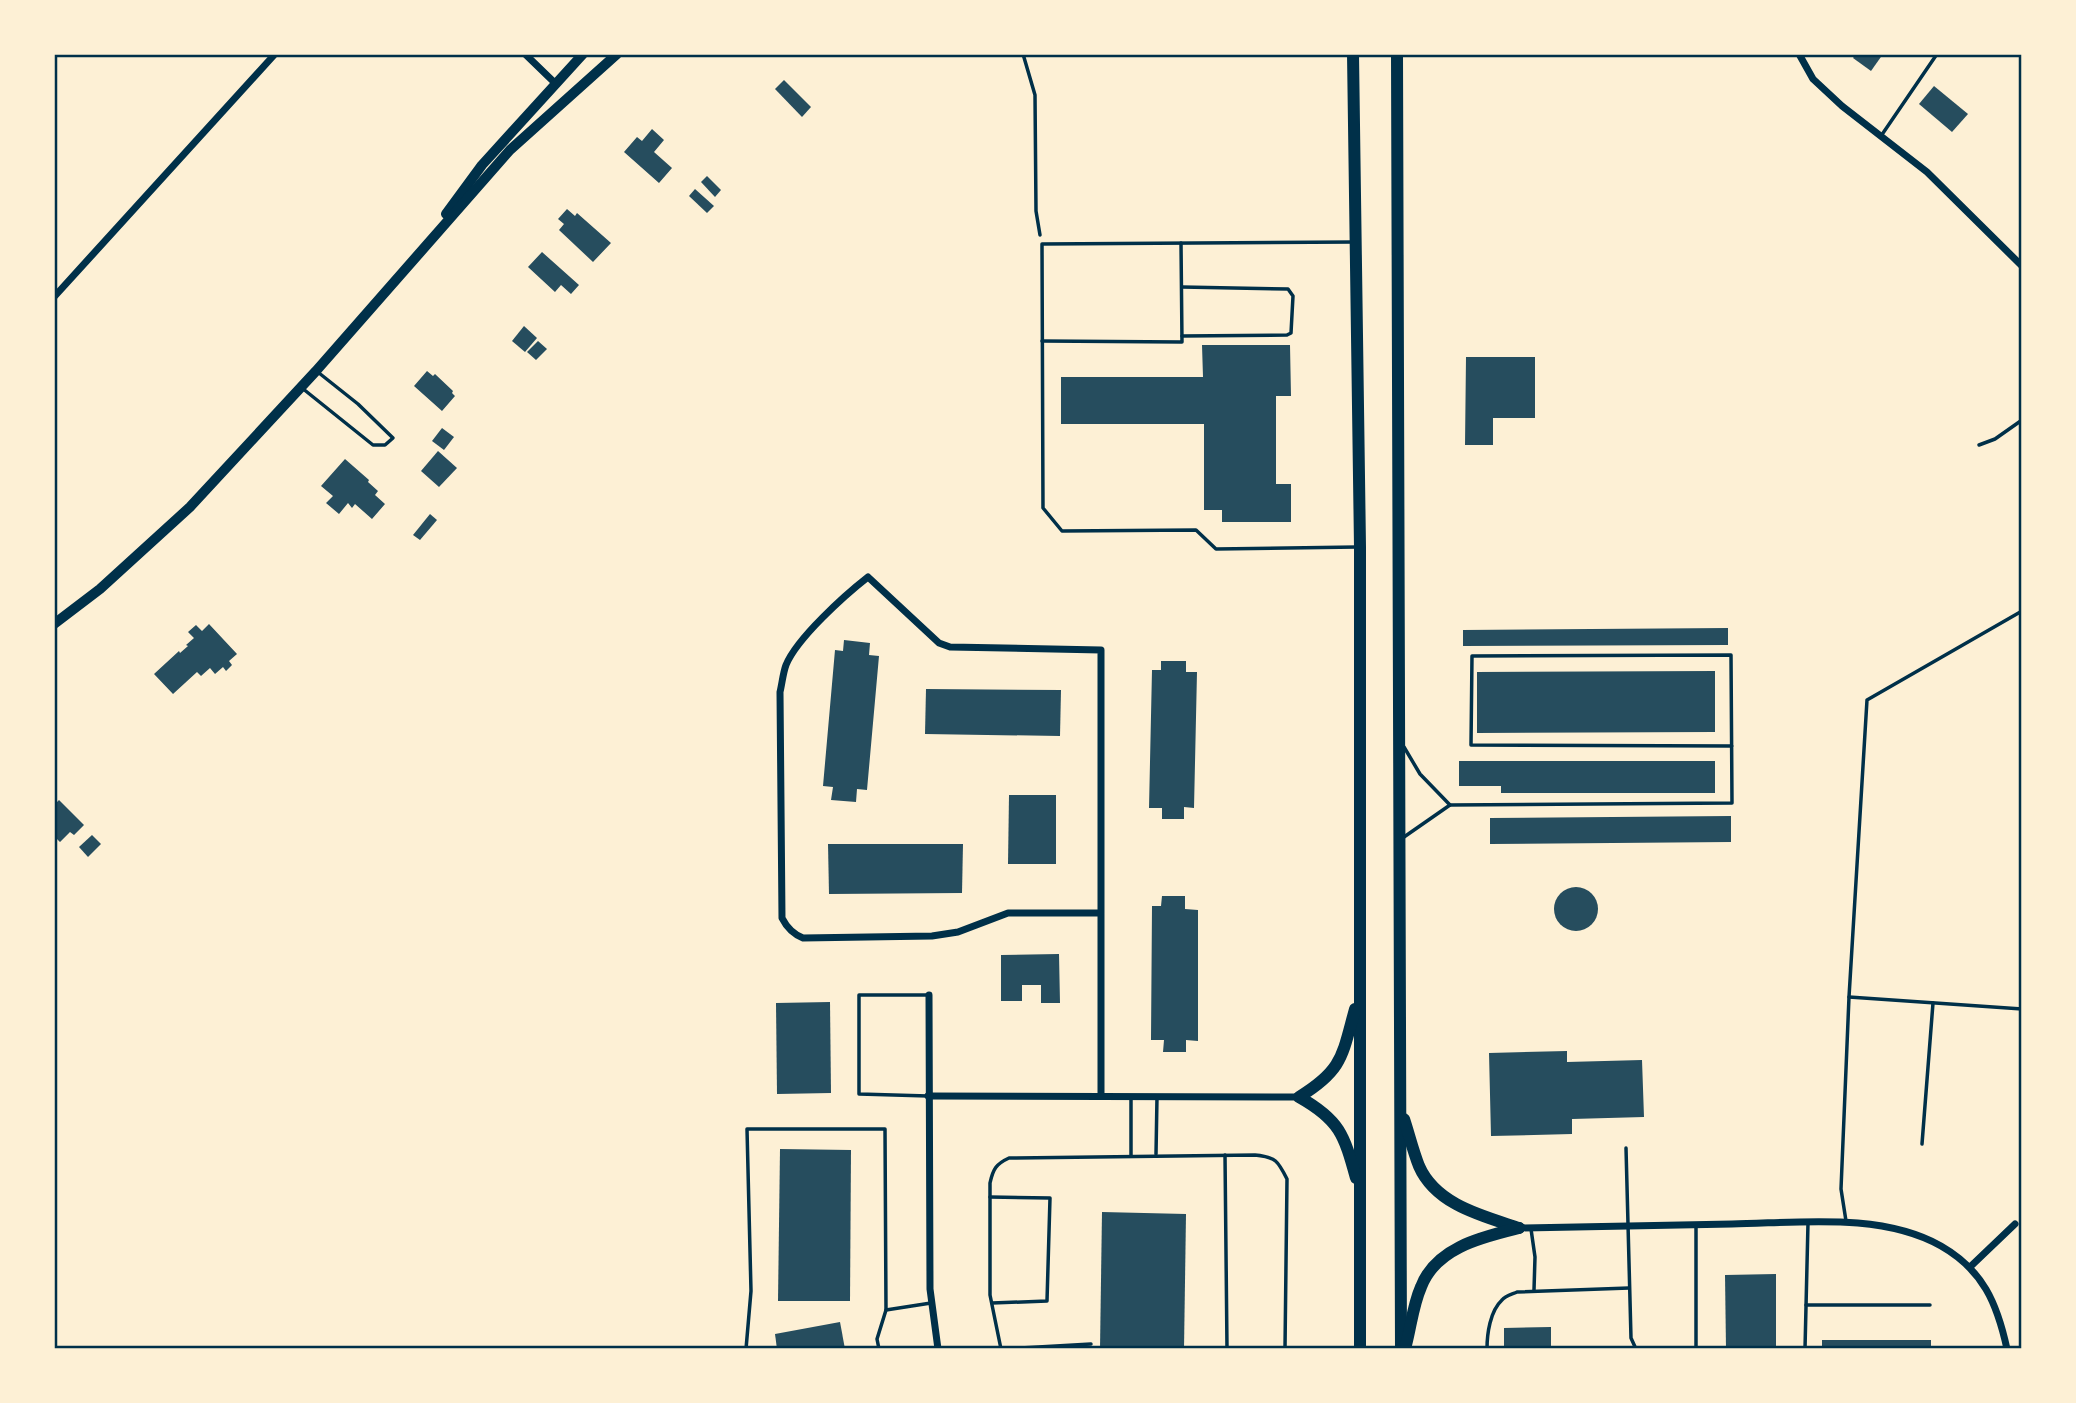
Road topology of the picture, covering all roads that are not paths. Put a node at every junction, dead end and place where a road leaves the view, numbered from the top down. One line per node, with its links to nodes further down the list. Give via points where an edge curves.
1 (275, 54): 16 (street)
2 (524, 54): 9 (street)
3 (583, 54): 9 (main road)
4 (617, 54): 14 (main road, via 510,150)
5 (1353, 54): 11 (highway)
6 (1397, 54): 26 (highway)
7 (1799, 54): 10 (street, via 1813,79)
8 (1937, 54): 10 (lane)
9 (556, 84): 14 (main road, via 482,165)
10 (1881, 136): 13 (street, via 1927,172)
11 (1356, 242): 12 (lane); 23 (highway)
12 (1181, 243): 15 (lane); 18 (lane, via 1042,244)
13 (2022, 266)
14 (407, 267): 19 (main road)
15 (1182, 287): 17 (lane); 17 (lane, via 1288,289 1293,296 1291,333 1287,335)
16 (54, 297)
17 (1182, 336): 18 (lane, via 1182,342)
18 (1042, 341): 23 (lane, via 1043,508 1062,531 1196,530 1216,550)
19 (316, 371): 20 (main road); 20 (lane, via 393,438 385,445 373,445)
20 (301, 387): 25 (main road, via 190,507)
21 (2022, 420): 22 (lane)
22 (1979, 445)
23 (1360, 547): 32 (highway)
24 (2022, 611): 33 (lane, via 1867,700)
25 (54, 624)
26 (1399, 738): 28 (lane, via 1420,774); 29 (highway)
27 (1732, 746): 27 (lane, via 1731,655 1472,656 1471,745); 28 (lane, via 1732,803)
28 (1450, 805): 29 (lane)
29 (1399, 840): 41 (highway)
30 (1101, 913): 30 (street, via 1101,650 950,647 929,635 868,577 797,646 786,665 780,692 782,918 786,926 803,938 932,936 958,932 1008,913); 37 (street)
31 (929, 995): 36 (street); 36 (lane, via 859,995 859,1094)
32 (1359, 996): 40 (highway, via 1338,1065 1328,1078); 47 (highway)
33 (1849, 997): 34 (lane); 50 (lane, via 1841,1189)
34 (1933, 1003): 35 (lane); 42 (lane)
35 (2022, 1009)
36 (928, 1096): 37 (street); 58 (street)
37 (1101, 1096): 38 (street)
38 (1130, 1096): 39 (street); 45 (lane)
39 (1157, 1097): 40 (street); 44 (lane)
40 (1299, 1097): 47 (highway, via 1333,1120 1348,1149)
41 (1400, 1105): 54 (highway, via 1425,1177 1460,1207); 71 (highway)
42 (1922, 1144)
43 (1626, 1148): 53 (lane)
44 (1156, 1154): 45 (lane); 46 (lane)
45 (1131, 1155): 48 (lane, via 1009,1158 993,1171)
46 (1225, 1155): 68 (lane, via 1227,1348); 69 (lane, via 1269,1156 1279,1163 1287,1179)
47 (1360, 1194): 70 (highway)
48 (990, 1197): 59 (lane); 59 (lane, via 1050,1198 1047,1301)
49 (1808, 1223): 50 (street); 51 (street); 60 (lane)
50 (1846, 1223): 55 (street, via 1906,1230 1941,1246)
51 (1696, 1224): 53 (street); 74 (lane)
52 (2015, 1224): 55 (street)
53 (1628, 1225): 54 (street); 56 (lane)
54 (1525, 1227): 57 (lane, via 1535,1257); 71 (highway, via 1477,1239 1430,1270 1417,1297)
55 (1970, 1267): 76 (street, via 2000,1316)
56 (1629, 1288): 57 (lane); 73 (lane, via 1631,1338)
57 (1534, 1290): 72 (lane, via 1502,1299 1490,1326)
58 (931, 1303): 62 (lane); 66 (street)
59 (992, 1303): 67 (lane)
60 (1806, 1305): 61 (lane); 75 (lane)
61 (1930, 1306)
62 (886, 1310): 64 (lane, via 885,1129 747,1129 751,1290); 65 (lane, via 877,1339)
63 (1091, 1344): 67 (lane)
64 (747, 1349)
65 (879, 1349)
66 (938, 1349)
67 (1001, 1349)
68 (1268, 1349)
69 (1285, 1349)
70 (1360, 1349)
71 (1403, 1349)
72 (1488, 1349)
73 (1636, 1349)
74 (1696, 1349)
75 (1805, 1349)
76 (2007, 1349)

